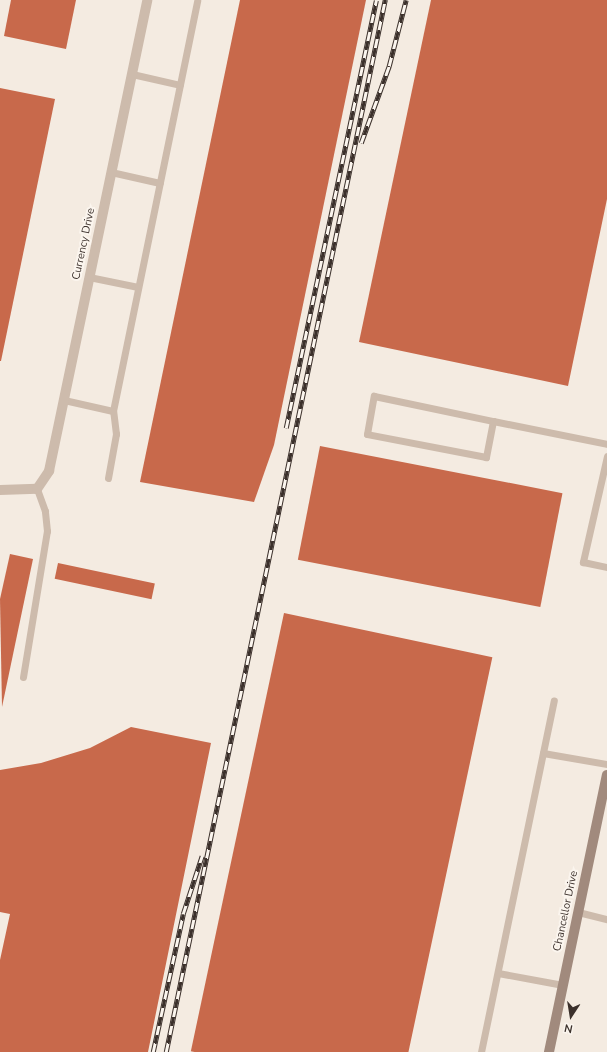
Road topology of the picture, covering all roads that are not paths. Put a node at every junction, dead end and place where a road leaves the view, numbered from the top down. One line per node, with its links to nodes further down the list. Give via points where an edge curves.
1 (147, 0): 3 (street, Currency Drive)
2 (197, 0): 4 (lane)
3 (132, 74): 4 (lane); 5 (street, Currency Drive)
4 (180, 85): 6 (lane)
5 (111, 172): 6 (lane); 7 (street, Currency Drive)
6 (160, 183): 8 (lane)
7 (90, 276): 8 (lane); 9 (street, Currency Drive)
8 (138, 287): 10 (lane)
9 (64, 400): 10 (lane); 16 (street, Currency Drive, via 49,471)
10 (113, 411): 14 (lane, via 116,434)
11 (493, 420): 11 (lane, via 374,396 367,434 486,457); 12 (lane)
12 (607, 444)
13 (607, 456): 17 (lane, via 584,562)
14 (108, 478)
15 (0, 490): 16 (street)
16 (37, 490): 18 (lane, via 45,511 47,531)
17 (607, 567)
18 (23, 677)
19 (554, 700): 20 (lane)
20 (543, 753): 21 (lane); 25 (lane)
21 (607, 764)
22 (607, 775): 23 (street, Chancellor Drive)
23 (578, 912): 24 (lane); 26 (street, Chancellor Drive)
24 (607, 919)
25 (498, 973): 26 (lane); 27 (lane)
26 (563, 986): 28 (street, Chancellor Drive)
27 (481, 1052)
28 (549, 1052)

